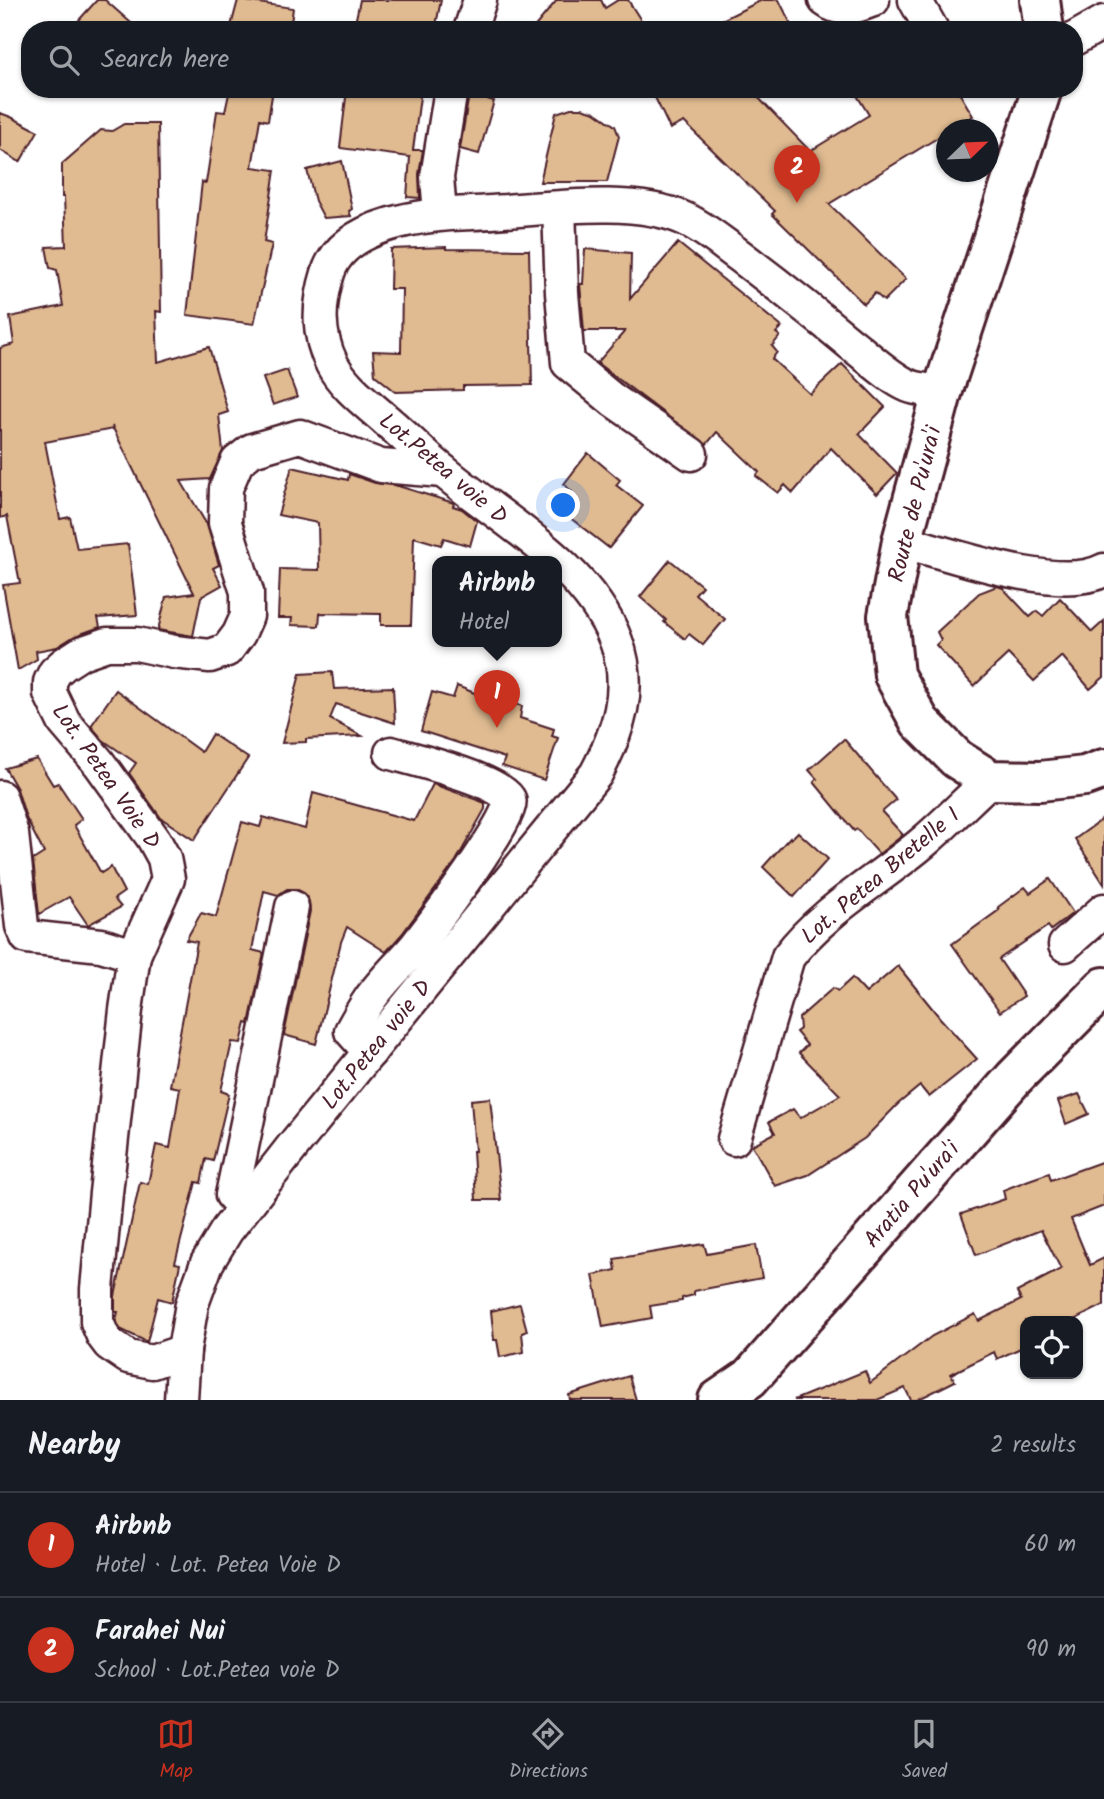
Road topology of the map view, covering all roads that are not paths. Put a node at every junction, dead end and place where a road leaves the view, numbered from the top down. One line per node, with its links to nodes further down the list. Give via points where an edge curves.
1 (480, 0): 6 (street)
2 (825, 0): 3 (street, via 850,9)
3 (873, 0)
4 (915, 0): 7 (street)
5 (1040, 0): 8 (main road)
6 (473, 21)
7 (927, 21)
8 (1043, 21)
9 (1104, 23): 10 (street)
10 (1083, 34)
11 (450, 98): 14 (street, via 437,177)
12 (1039, 98): 15 (main road, Route de Pu'ura'i)
13 (559, 208): 14 (street, Lot.Petea voie D); 15 (street, Lot.Petea voie D, via 634,207 685,219 777,284 877,365 909,386); 16 (street, via 568,363)
14 (440, 214): 17 (street, Lot.Petea voie D, via 397,222 348,245 331,263 319,313 322,339 333,366 352,390)
15 (942, 393): 18 (main road, Route de Pu'ura'i)
16 (691, 454)
17 (443, 471): 19 (street, Lot.Petea voie D); 29 (street, Lot. Petea Voie D, via 381,466 300,436 252,450 237,462 226,488 225,523 247,592 247,616 227,650 210,656 107,644 81,653 55,672 50,693 64,722 99,763 163,858 168,879)
18 (902, 541): 21 (street, via 1031,574 1067,578); 24 (main road, Route de Pu'ura'i, via 888,616 894,675 920,722 957,759)
19 (551, 556)
20 (562, 565): 31 (street, Lot.Petea voie D, via 600,608 624,668 622,715 612,743 596,774)
21 (1104, 570)
22 (391, 753): 31 (street, via 458,771 501,792 511,805 459,887 370,999 351,1031)
23 (1104, 769): 24 (main road, via 1040,781)
24 (990, 780): 32 (street, Lot. Petea Bretelle I, via 927,839 805,935 788,957)
25 (0, 797): 29 (street, via 12,834 27,937 101,945)
26 (292, 907): 33 (street, via 232,1195)
27 (1104, 910): 28 (street)
28 (1065, 945)
29 (134, 955): 34 (street, Lot. Petea Voie D, via 106,1193 97,1322 109,1344 128,1357 152,1362)
30 (1104, 987): 36 (main road, Aratia Pu'ura'i, via 1014,1078 750,1378)
31 (370, 1052): 33 (street, Lot.Petea voie D)
32 (734, 1139)
33 (244, 1208): 34 (street, Lot.Petea voie D, via 208,1263 192,1304)
34 (184, 1351): 35 (street, Lot.Petea voie D)
35 (181, 1400)
36 (718, 1400)

